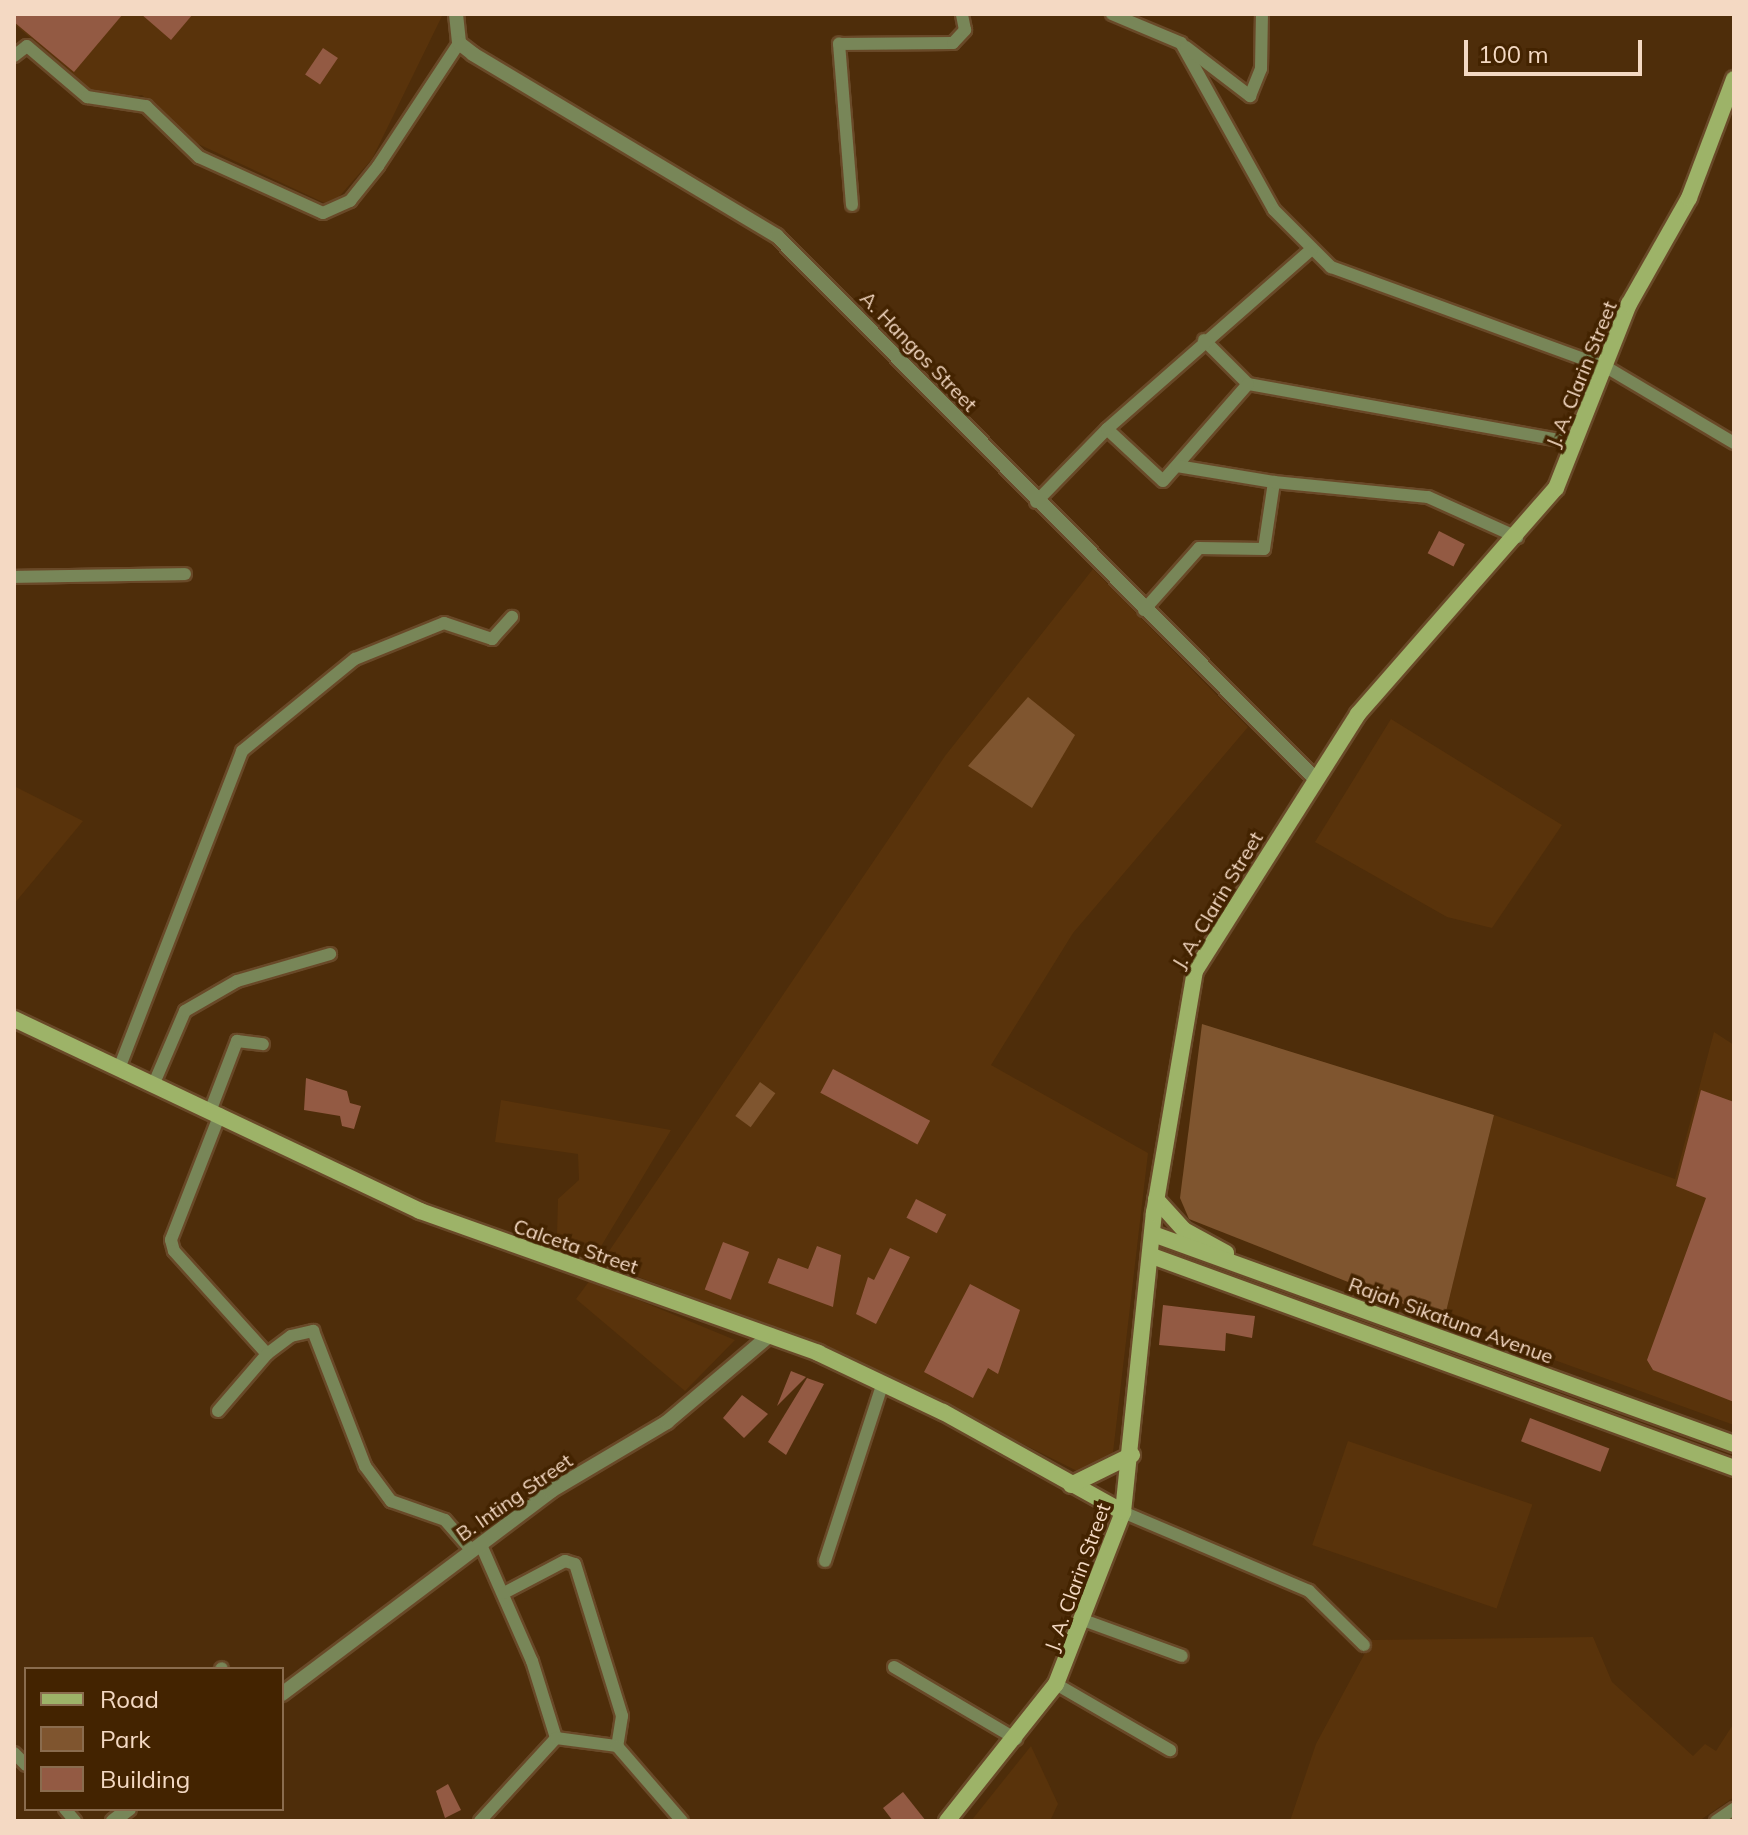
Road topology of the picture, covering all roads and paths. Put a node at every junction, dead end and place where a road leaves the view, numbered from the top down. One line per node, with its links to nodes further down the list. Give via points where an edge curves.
1 (456, 14): 5 (street)
2 (962, 14): 9 (street, via 965,30 953,43 839,44)
3 (1112, 14): 6 (street)
4 (1262, 14): 6 (street, via 1261,69 1250,96)
5 (459, 43): 7 (street, via 378,166 350,201 323,213 199,157 146,106 87,97 27,46); 19 (street, A. Hangos Street, via 759,220)
6 (1181, 43): 10 (street, via 1274,210)
7 (14, 56)
8 (1734, 79): 12 (main road, J. A. Clarin Street, via 1689,198 1629,304)
9 (852, 205)
10 (1312, 249): 11 (street); 12 (street, via 1331,267)
11 (1204, 340): 13 (street); 14 (street)
12 (1606, 367): 15 (main road, J. A. Clarin Street); 16 (street)
13 (1248, 384): 15 (street); 17 (street)
14 (1107, 429): 17 (street, via 1163,481); 19 (street)
15 (1575, 443): 20 (main road, J. A. Clarin Street, via 1556,488)
16 (1734, 443)
17 (1177, 466): 18 (street)
18 (1274, 482): 20 (street, via 1428,497); 23 (street, via 1264,549 1199,548)
19 (1036, 502): 23 (street, A. Hangos Street)
20 (1517, 537): 25 (main road, J. A. Clarin Street, via 1401,659)
21 (185, 574): 22 (street)
22 (14, 577)
23 (1144, 610): 25 (street, A. Hangos Street)
24 (512, 617): 29 (street, via 492,639 444,623 355,659 242,751)
25 (1316, 780): 32 (main road, J. A. Clarin Street, via 1187,992)
26 (330, 954): 30 (street, via 237,981 185,1011)
27 (14, 1019): 29 (main road, Calceta Street)
28 (263, 1044): 31 (street, via 237,1041)
29 (120, 1066): 30 (main road, Calceta Street)
30 (155, 1081): 31 (main road, Calceta Street)
31 (216, 1111): 37 (main road, Calceta Street, via 420,1211); 38 (street, via 171,1240 181,1263)
32 (1156, 1199): 33 (main road, J. A. Clarin Street); 35 (main road, via 1184,1230)
33 (1153, 1234): 34 (main road, J. A. Clarin Street); 35 (main road, Rajah Sikatuna Avenue)
34 (1152, 1256): 39 (main road); 43 (main road, J. A. Clarin Street)
35 (1234, 1263): 36 (main road, Rajah Sikatuna Avenue)
36 (1430, 1334): 39 (main road); 42 (main road, Rajah Sikatuna Avenue)
37 (770, 1335): 40 (main road, Calceta Street); 47 (street, B. Inting Street, via 667,1422 551,1491)
38 (267, 1354): 41 (street); 47 (street, via 291,1336 313,1331 365,1466 391,1501 445,1520)
39 (1425, 1354): 44 (main road)
40 (883, 1383): 45 (main road, Calceta Street); 48 (street)
41 (218, 1411)
42 (1734, 1444)
43 (1132, 1455): 45 (main road); 46 (main road, J. A. Clarin Street)
44 (1734, 1468)
45 (1071, 1485): 46 (main road, Calceta Street)
46 (1123, 1512): 50 (main road, J. A. Clarin Street); 51 (street, via 1309,1591)
47 (476, 1548): 49 (street); 55 (street, B. Inting Street)
48 (825, 1561)
49 (504, 1593): 56 (street); 58 (street, via 565,1561 575,1564 622,1716)
50 (1083, 1620): 52 (street); 54 (main road, J. A. Clarin Street)
51 (1364, 1645)
52 (1182, 1656)
53 (894, 1667): 57 (street)
54 (1056, 1684): 57 (main road, J. A. Clarin Street); 59 (street)
55 (284, 1692)
56 (556, 1738): 58 (street); 61 (street)
57 (1016, 1739): 63 (main road, J. A. Clarin Street)
58 (617, 1746): 62 (street)
59 (1170, 1750)
60 (1734, 1809): 64 (street)
61 (480, 1821)
62 (682, 1821)
63 (947, 1821)
64 (1716, 1821)

